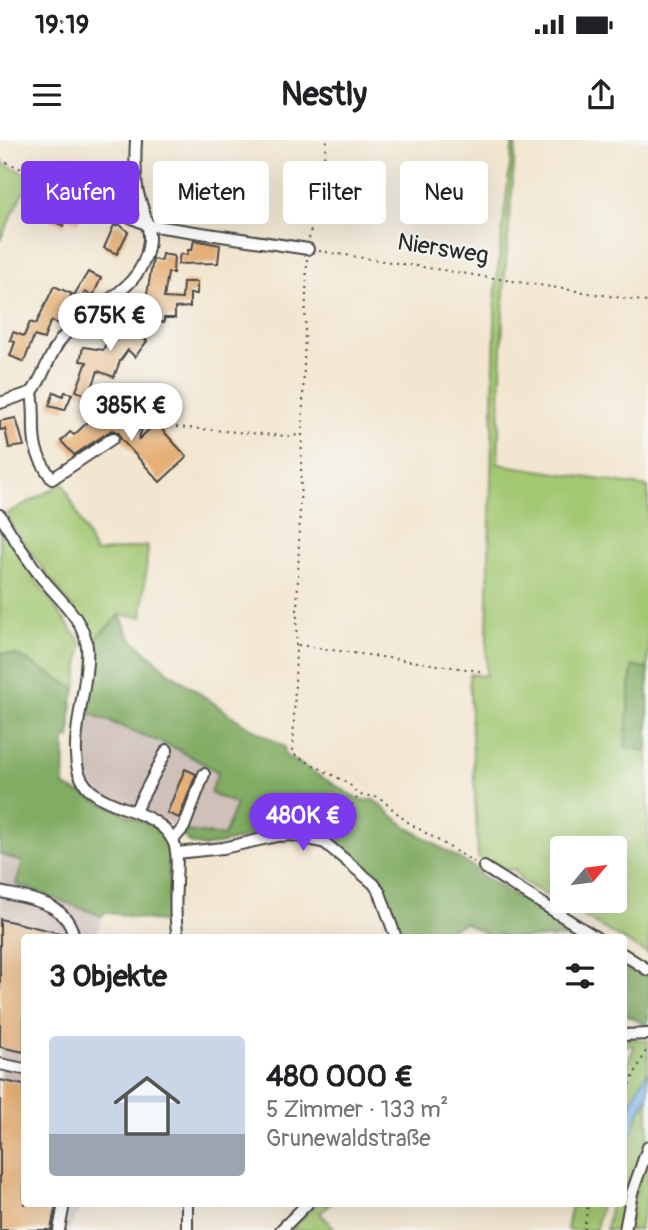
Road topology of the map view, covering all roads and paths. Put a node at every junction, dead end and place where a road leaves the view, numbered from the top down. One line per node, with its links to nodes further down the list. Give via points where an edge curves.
1 (136, 140): 4 (street)
2 (327, 140): 9 (path)
3 (0, 159): 5 (path)
4 (136, 161)
5 (21, 169)
6 (139, 194): 8 (street)
7 (139, 221): 8 (street)
8 (148, 225): 9 (street); 11 (street, via 140,271 62,338)
9 (308, 249): 10 (path, Niersweg); 14 (path)
10 (648, 302)
11 (32, 392): 12 (street); 15 (street, via 35,449 52,479)
12 (0, 404)
13 (176, 427): 14 (path)
14 (303, 435): 17 (path)
15 (113, 438)
16 (0, 515): 22 (street, via 81,628 87,645 78,772 95,795)
17 (296, 645): 18 (path); 21 (path, via 293,754 349,784)
18 (480, 671)
19 (167, 750): 22 (street)
20 (204, 774): 23 (street, via 184,827)
21 (359, 795): 24 (path); 26 (path, via 379,797 406,821)
22 (135, 811): 23 (street, via 159,824)
23 (173, 840): 25 (street)
24 (325, 843): 25 (street, via 276,836); 30 (street, via 374,884)
25 (177, 853): 29 (street)
26 (484, 867): 31 (street)
27 (0, 892): 28 (street, via 61,911)
28 (73, 934)
29 (178, 934)
30 (394, 934)
31 (591, 934)
32 (627, 957): 33 (street)
33 (648, 970)
34 (648, 1034): 35 (street)
35 (627, 1035)
36 (648, 1047): 39 (path)
37 (0, 1064): 38 (street)
38 (21, 1068)
39 (627, 1089)
40 (648, 1147): 49 (street)
41 (63, 1207): 45 (street)
42 (187, 1207): 46 (street)
43 (304, 1207): 47 (street)
44 (588, 1207): 48 (path)
45 (59, 1230)
46 (187, 1230)
47 (281, 1230)
48 (584, 1230)
49 (625, 1230)

